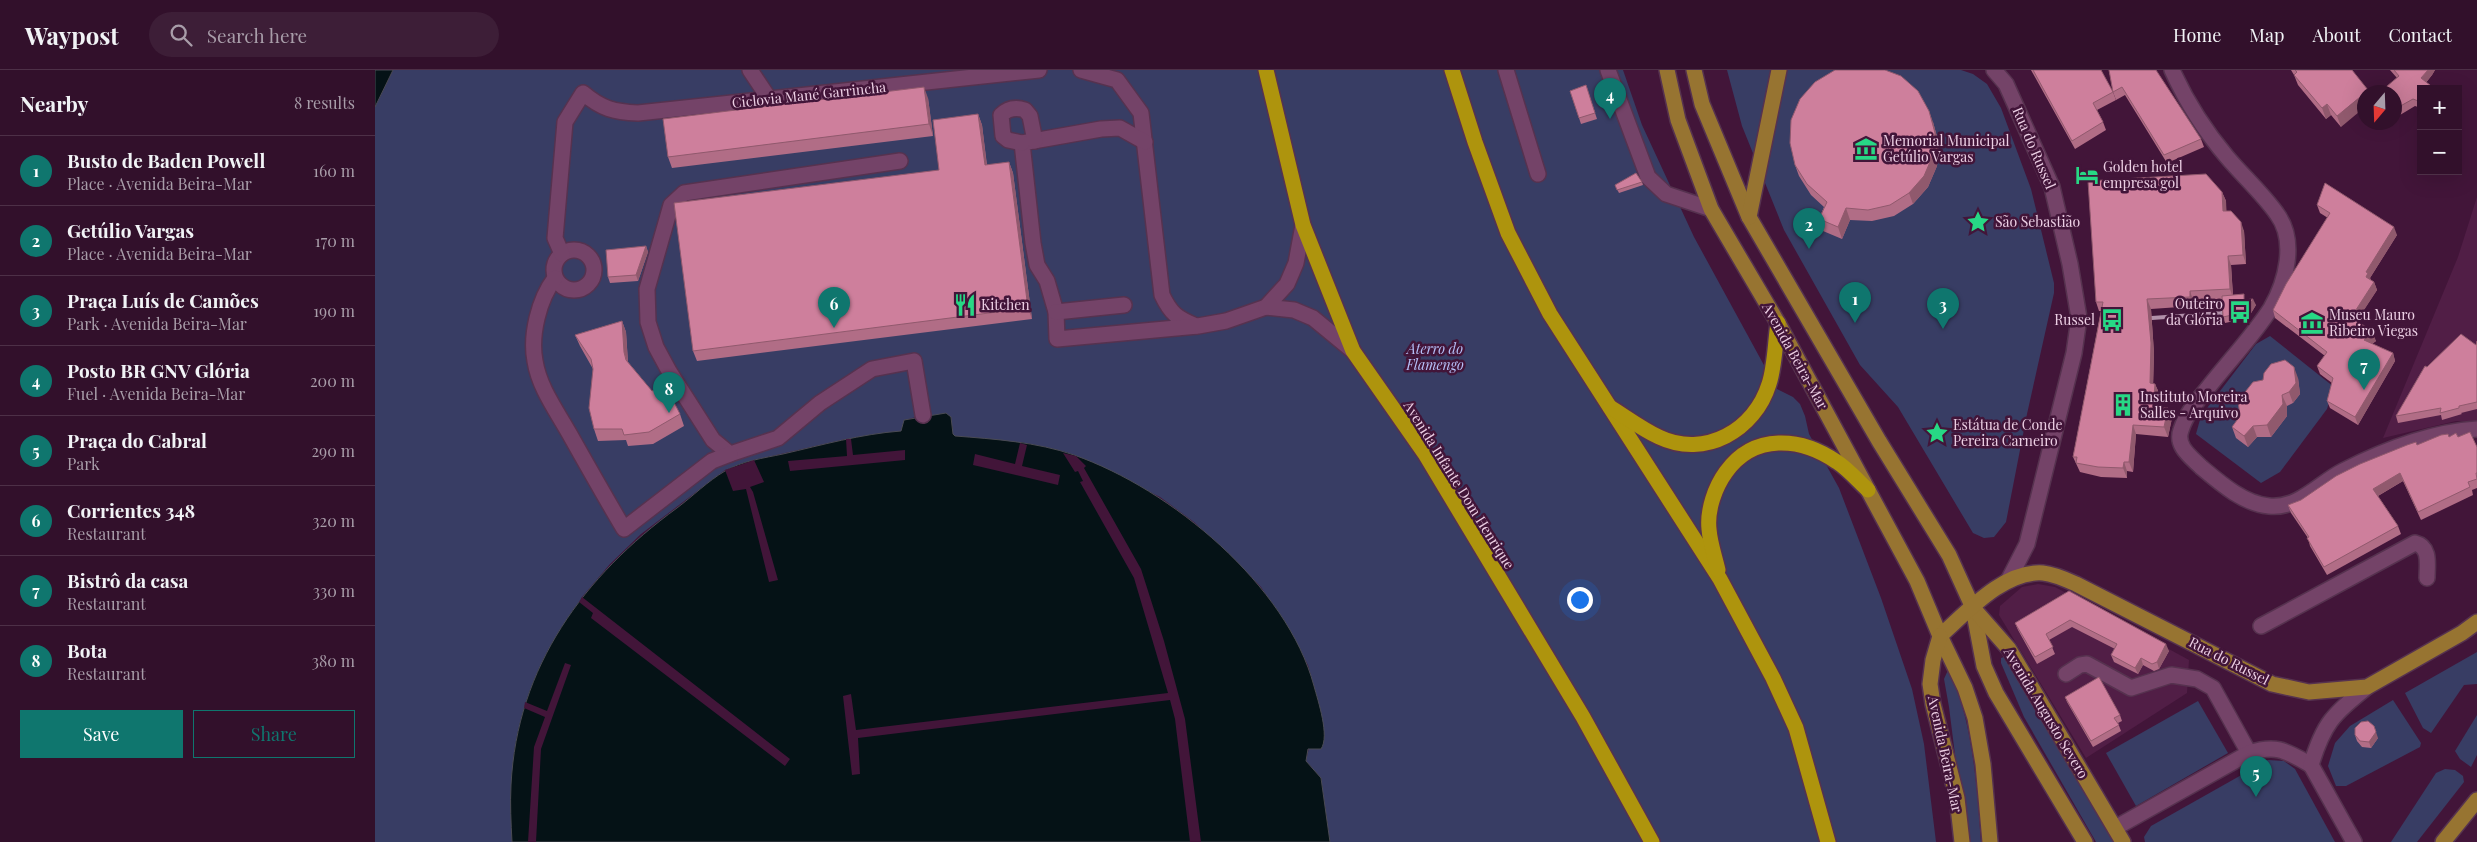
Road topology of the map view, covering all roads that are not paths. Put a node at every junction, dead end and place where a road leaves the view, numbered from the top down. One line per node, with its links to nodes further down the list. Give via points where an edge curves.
1 (751, 70): 13 (street)
2 (1039, 70): 13 (street, Ciclovia Mané Garrincha)
3 (1081, 70): 14 (street, via 1117,80 1141,113)
4 (1266, 70): 19 (highway, Avenida Infante Dom Henrique)
5 (1452, 70): 28 (highway, via 1508,233 1550,314)
6 (1506, 70): 16 (street)
7 (1608, 70): 17 (street, via 1648,177 1666,194)
8 (1667, 70): 17 (main road, Avenida Beira-Mar, via 1678,120)
9 (1694, 70): 18 (main road, via 1702,104)
10 (1779, 70): 18 (main road)
11 (1995, 70): 35 (street, Rua do Russel, via 2006,84 2052,187 2079,318 2074,353 2027,544)
12 (2172, 70): 30 (street, via 2185,98 2225,156 2279,215 2288,244 2281,290 2271,308 2189,411 2180,432 2180,443 2187,453 2218,482 2257,504 2285,505 2377,455 2430,437)
13 (769, 100): 20 (street, Ciclovia Mané Garrincha, via 638,113 615,112 583,94 565,122 555,238)
14 (1145, 142): 24 (street, via 1120,128 1028,142 1033,243 1037,265 1047,282); 26 (street, via 1162,295 1169,310 1180,319)
15 (900, 160): 31 (street, via 684,193 671,205 647,289 648,322 669,371 713,440)
16 (1538, 174)
17 (1711, 209): 25 (main road, Avenida Beira-Mar)
18 (1749, 217): 36 (main road, via 1949,555)
19 (1303, 225): 23 (street, via 1296,263 1287,284); 27 (highway, Avenida Infante Dom Henrique)
20 (562, 254): 21 (street, via 554,265); 21 (street, via 574,250 581,252 591,260 593,273 588,284 577,290 564,288)
21 (555, 278): 31 (street, via 540,307 534,343 542,387 624,529 712,461)
22 (1124, 304): 24 (street)
23 (1266, 307): 26 (street, via 1226,321); 27 (street, via 1294,310 1313,318)
24 (1056, 312): 26 (street, via 1057,339)
25 (1777, 323): 28 (highway, via 1770,383 1764,398 1739,430 1722,439 1684,444 1661,438); 32 (main road, Avenida Beira-Mar)
26 (1198, 326)
27 (1353, 351): 46 (highway, Avenida Infante Dom Henrique, via 1430,463 1583,717)
28 (1606, 404): 34 (highway)
29 (923, 415): 31 (street, via 914,361 872,369 819,403 778,438)
30 (2477, 430)
31 (730, 454)
32 (1868, 490): 34 (highway, via 1838,462 1817,451 1789,442 1757,446 1729,467 1713,496 1709,529); 39 (main road, Avenida Beira-Mar, via 1917,581)
33 (2427, 578): 38 (street, via 2427,552 2415,543)
34 (1720, 579): 47 (highway, via 1796,728)
35 (2009, 579): 36 (main road, Rua do Russel); 41 (main road, Rua do Russel, via 2031,573 2058,576 2273,684 2309,692)
36 (1973, 608): 39 (main road, Rua do Russel); 45 (main road, Avenida Augusto Severo, via 2009,649); 50 (main road, Avenida Augusto Severo, via 1984,666 1996,693)
37 (2477, 622): 41 (main road, Rua do Russel)
38 (2261, 626)
39 (1940, 636): 48 (main road, Avenida Beira-Mar, via 1930,684 1957,798); 49 (main road, Avenida Beira-Mar, via 1965,688 1975,718)
40 (2066, 674): 42 (street, via 2087,664 2131,688 2171,675 2197,679 2213,688)
41 (2367, 687): 43 (street, via 2337,712 2320,736)
42 (2249, 753): 43 (street, via 2267,747 2289,753); 45 (street)
43 (2311, 765): 52 (street)
44 (2477, 800): 53 (main road)
45 (2115, 828): 51 (main road, Avenida Augusto Severo)
46 (1652, 842)
47 (1828, 842)
48 (1962, 842)
49 (1990, 842)
50 (2085, 842)
51 (2123, 842)
52 (2354, 842)
53 (2443, 842)

